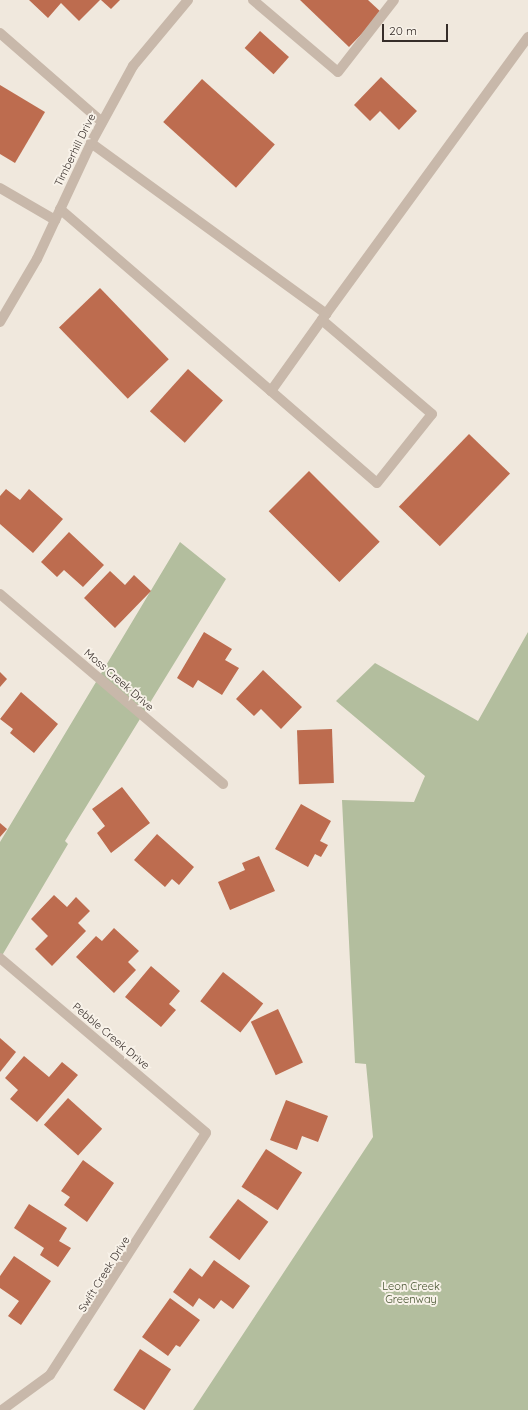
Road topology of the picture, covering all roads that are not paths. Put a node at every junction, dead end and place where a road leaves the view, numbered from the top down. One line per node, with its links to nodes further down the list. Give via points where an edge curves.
1 (188, 0): 6 (street, Timberhill Drive, via 133,66)
2 (253, 0): 3 (street, via 338,72)
3 (394, 0)
4 (0, 33): 6 (street)
5 (528, 37): 11 (street)
6 (102, 122): 7 (street, Timberhill Drive)
7 (91, 144): 9 (street, Timberhill Drive); 11 (street)
8 (0, 188): 10 (street)
9 (60, 209): 10 (street, Timberhill Drive); 13 (street)
10 (55, 220): 12 (street, Timberhill Drive, via 37,259)
11 (324, 317): 13 (street); 13 (street, via 432,414 377,483)
12 (0, 322)
13 (271, 391)
14 (0, 594): 15 (street, Moss Creek Drive)
15 (223, 784)
16 (0, 958): 17 (street, Pebble Creek Drive)
17 (206, 1133): 18 (street, Swift Creek Drive, via 50,1375)
18 (2, 1410)

